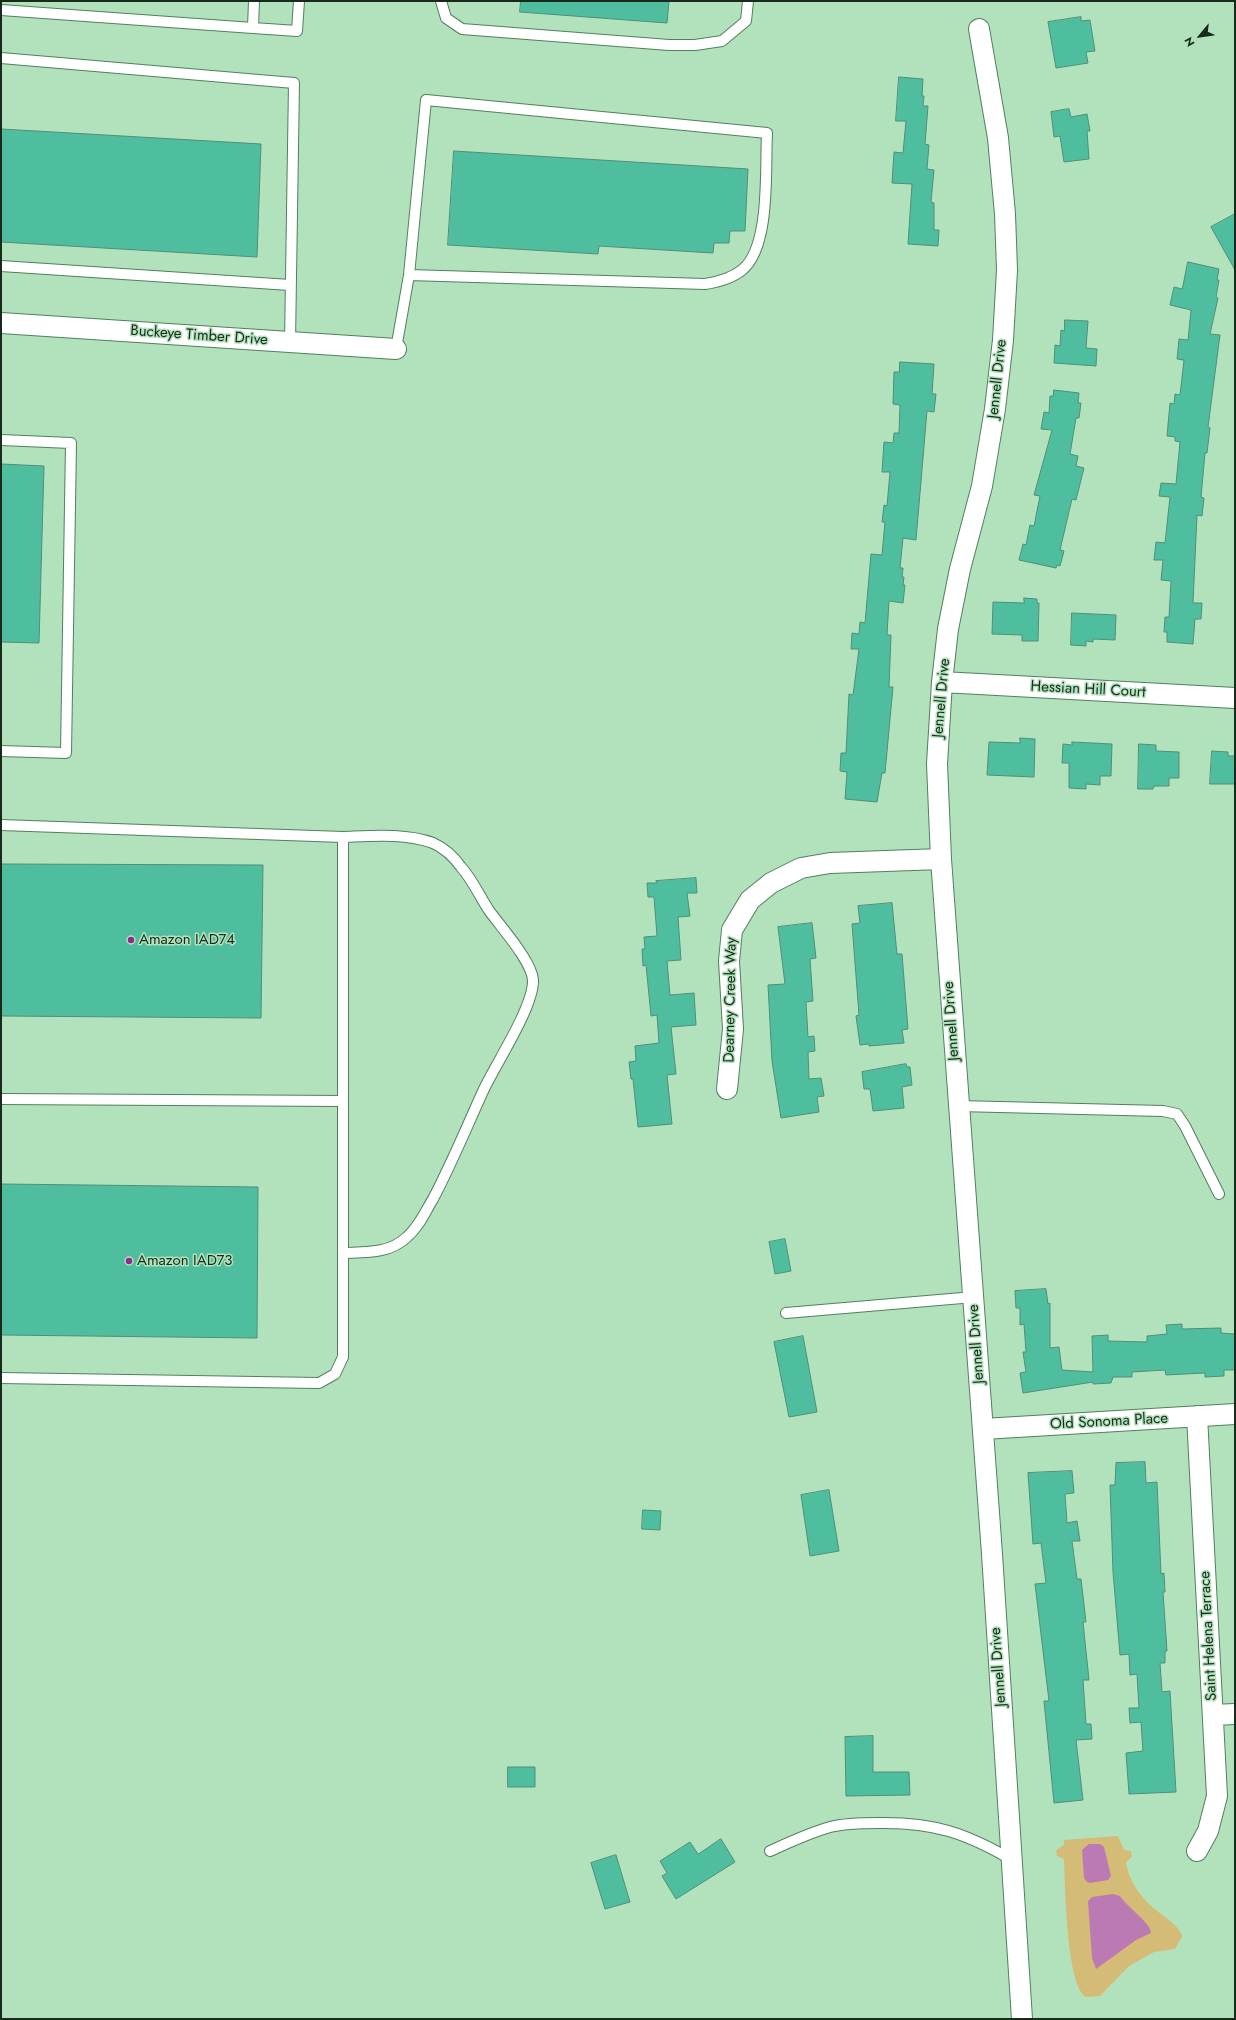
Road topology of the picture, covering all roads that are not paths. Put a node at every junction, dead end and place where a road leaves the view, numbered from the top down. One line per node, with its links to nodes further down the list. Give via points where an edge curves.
1 (254, 1): 6 (lane)
2 (298, 1): 6 (lane, via 297,31)
3 (442, 1): 4 (lane, via 446,18 462,30 669,45 722,42 746,21)
4 (748, 1)
5 (1, 10): 6 (lane)
6 (253, 28)
7 (980, 29): 16 (street, Jennell Drive, via 998,138 1005,214 1006,278 996,409 982,486 948,629)
8 (1, 58): 11 (lane, via 294,83)
9 (1, 266): 11 (lane)
10 (409, 275): 10 (lane, via 705,284 725,280 743,270 758,249 767,133 426,100); 14 (lane)
11 (290, 285): 13 (lane)
12 (1, 323): 13 (street, Buckeye Timber Drive)
13 (290, 342): 14 (street, Buckeye Timber Drive)
14 (396, 349)
15 (1, 440): 18 (lane, via 71,443 66,753)
16 (942, 682): 17 (street, Hessian Hill Court); 21 (street, Jennell Drive, via 937,764)
17 (1235, 698)
18 (1, 751)
19 (1, 826): 20 (lane)
20 (343, 837): 24 (lane); 27 (lane, via 397,837 432,843 446,850 462,867 511,937 531,972 533,981 529,1001 442,1182 420,1222 408,1237 394,1248 374,1252)
21 (941, 859): 22 (street, Dearney Creek Way, via 830,863 801,868 771,883 750,900 732,930 730,961 733,1029); 25 (street, Jennell Drive)
22 (727, 1089)
23 (1, 1099): 24 (lane)
24 (343, 1101): 27 (lane)
25 (958, 1106): 26 (lane, via 1163,1111 1177,1114); 28 (street, Jennell Drive)
26 (1219, 1194)
27 (343, 1253): 30 (lane, via 343,1357 335,1374 319,1383)
28 (974, 1296): 29 (lane); 33 (street, Jennell Drive)
29 (786, 1313)
30 (1, 1378)
31 (1235, 1414): 32 (street, Old Sonoma Place)
32 (1197, 1416): 33 (street, Old Sonoma Place); 35 (street, Saint Helena Terrace)
33 (983, 1429): 38 (street, Jennell Drive)
34 (1235, 1714): 35 (street)
35 (1213, 1715): 37 (street, Saint Helena Terrace, via 1217,1796 1208,1831)
36 (770, 1850): 38 (lane, via 832,1827 903,1822 925,1824 955,1832 985,1844)
37 (1197, 1851)
38 (1012, 1860): 39 (street, Jennell Drive)
39 (1022, 2019)

